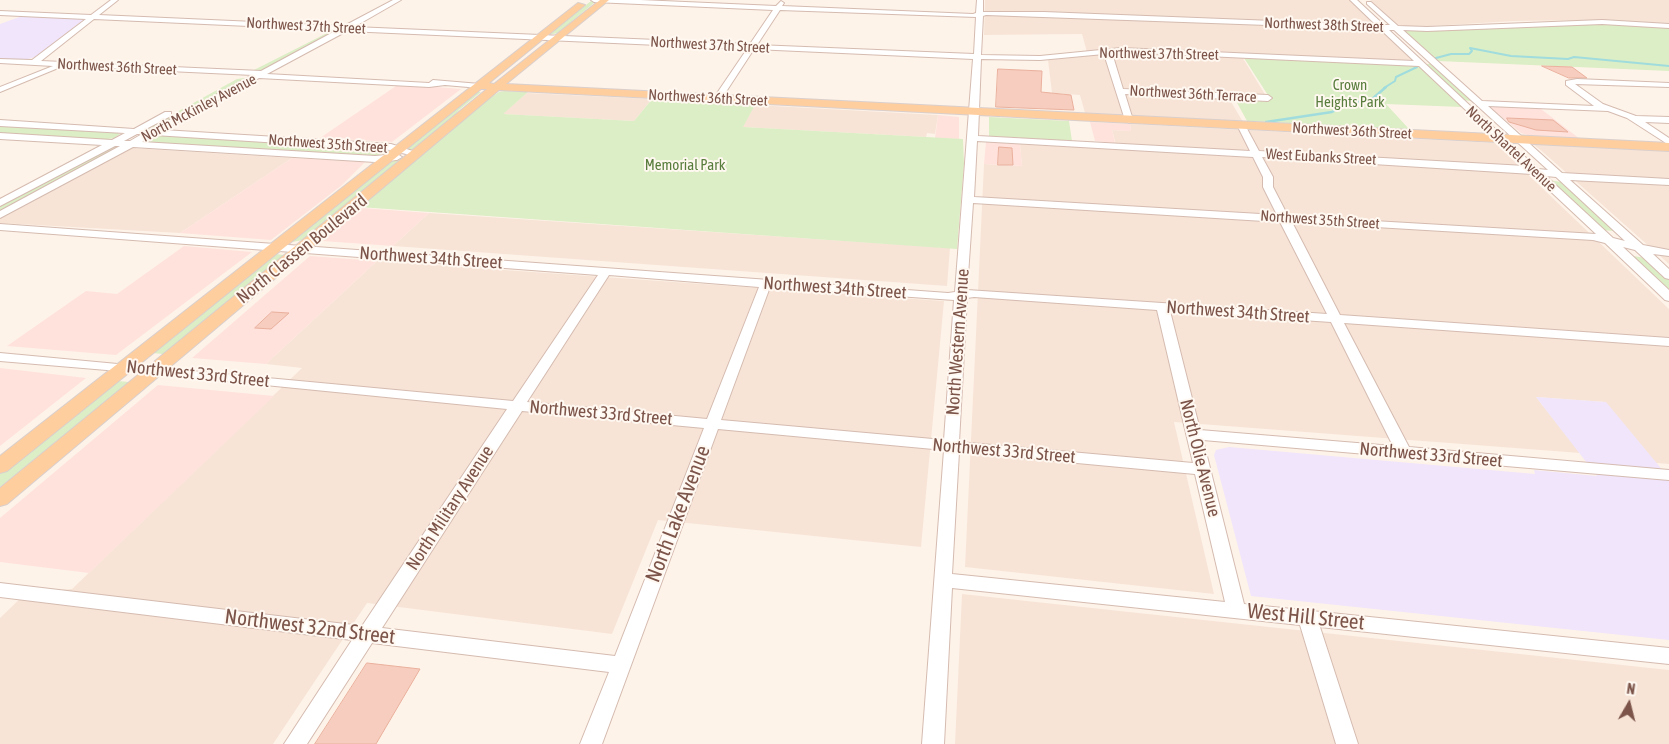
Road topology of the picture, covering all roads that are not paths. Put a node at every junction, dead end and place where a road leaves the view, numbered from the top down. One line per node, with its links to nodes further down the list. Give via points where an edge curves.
1 (115, 0): 12 (street)
2 (383, 0): 14 (street, North McKinley Avenue)
3 (398, 0): 15 (street, North McKinley Avenue)
4 (587, 0): 18 (main road, North Classen Boulevard)
5 (670, 0): 9 (street, Northwest 38th Street)
6 (1353, 0): 16 (street, North Shartel Avenue)
7 (1366, 0): 17 (street, North Shartel Avenue)
8 (601, 1): 9 (street, Northwest 38th Street); 19 (main road, North Classen Boulevard)
9 (780, 4): 10 (street, Northwest 38th Street, via 972,16); 20 (street)
10 (980, 7): 16 (street, Northwest 38th Street, via 1061,15); 22 (street, North Western Avenue)
11 (0, 13): 12 (street, Northwest 37th Street)
12 (94, 17): 14 (street, Northwest 37th Street); 24 (street)
13 (1669, 26): 17 (street, Northwest 38th Street, via 1602,22)
14 (332, 28): 15 (street, Northwest 37th Street); 27 (street, North McKinley Avenue)
15 (346, 28): 18 (street, Northwest 37th Street); 28 (street, North McKinley Avenue)
16 (1382, 28): 17 (street, Northwest 38th Street); 26 (street, North Shartel Avenue)
17 (1397, 28): 38 (street, North Shartel Avenue)
18 (540, 37): 19 (street, Northwest 37th Street); 30 (main road, North Classen Boulevard)
19 (559, 38): 20 (street, Northwest 37th Street); 31 (main road, North Classen Boulevard)
20 (752, 47): 22 (street, Northwest 37th Street); 34 (street)
21 (1105, 51): 22 (street, Northwest 37th Street, via 1040,58); 26 (street, Northwest 37th Street); 33 (street)
22 (977, 57): 41 (street, North Western Avenue)
23 (0, 61): 24 (street, Northwest 36th Street)
24 (33, 63): 25 (street, Northwest 36th Street)
25 (62, 64): 27 (street, Northwest 36th Street); 32 (street)
26 (1419, 64): 37 (street, North Shartel Avenue)
27 (240, 74): 28 (street, Northwest 36th Street); 36 (street, North McKinley Avenue)
28 (259, 75): 30 (street, Northwest 36th Street); 48 (street, North McKinley Avenue)
29 (1669, 85): 39 (street, via 1569,83)
30 (480, 86): 31 (main road, Northwest 36th Street); 57 (main road, North Classen Boulevard)
31 (498, 87): 34 (main road, Northwest 36th Street); 58 (main road, North Classen Boulevard)
32 (0, 90)
33 (1119, 91): 35 (street, Northwest 36th Terrace); 43 (street)
34 (717, 98): 41 (main road, Northwest 36th Street)
35 (1268, 98)
36 (192, 101)
37 (1461, 102): 38 (street); 51 (street, North Shartel Avenue)
38 (1480, 103): 39 (street); 52 (street, North Shartel Avenue)
39 (1607, 109): 42 (street)
40 (176, 110): 47 (street, North McKinley Avenue)
41 (974, 111): 43 (main road, Northwest 36th Street); 50 (street, North Western Avenue)
42 (1635, 119): 44 (street); 53 (street)
43 (1129, 120): 46 (main road, Northwest 36th Street)
44 (1669, 120)
45 (0, 124): 47 (street, Northwest 35th Street)
46 (1241, 125): 51 (main road, Northwest 36th Street); 59 (street)
47 (134, 132): 48 (street, Northwest 35th Street); 54 (street, North McKinley Avenue)
48 (153, 133): 55 (street, North McKinley Avenue); 57 (street, Northwest 35th Street, via 392,147)
49 (0, 136): 54 (street, Northwest 35th Street)
50 (973, 138): 59 (street, West Eubanks Street); 63 (street, North Western Avenue)
51 (1499, 138): 52 (main road, Northwest 36th Street); 60 (street, North Shartel Avenue)
52 (1518, 139): 56 (main road, Northwest 36th Street); 61 (street, North Shartel Avenue)
53 (1669, 142)
54 (114, 143): 55 (street, Northwest 35th Street); 64 (street, North McKinley Avenue)
55 (132, 144): 57 (street, Northwest 35th Street, via 375,159); 65 (street, North McKinley Avenue)
56 (1669, 146)
57 (395, 154): 58 (street, Northwest 35th Street); 69 (main road, North Classen Boulevard)
58 (418, 154): 71 (main road, North Classen Boulevard)
59 (1256, 154): 60 (street, West Eubanks Street); 66 (street)
60 (1534, 170): 61 (street, West Eubanks Street); 68 (street, North Shartel Avenue)
61 (1558, 175): 62 (street, West Eubanks Street); 70 (street, North Shartel Avenue)
62 (1669, 182)
63 (969, 200): 66 (street, Northwest 35th Street); 76 (street, North Western Avenue)
64 (0, 203)
65 (0, 215)
66 (1283, 218): 68 (street, Northwest 35th Street, via 1593,237); 79 (street)
67 (0, 227): 69 (street, Northwest 34th Street)
68 (1610, 241): 70 (street, Northwest 35th Street); 77 (street, North Shartel Avenue)
69 (275, 247): 71 (street, Northwest 34th Street); 82 (main road, North Classen Boulevard)
70 (1639, 248): 72 (street, Northwest 35th Street); 74 (street, North Shartel Avenue)
71 (302, 249): 73 (street, Northwest 34th Street); 83 (main road, North Classen Boulevard)
72 (1669, 253)
73 (606, 271): 75 (street, Northwest 34th Street); 84 (street, North Military Avenue)
74 (1669, 275)
75 (766, 283): 76 (street, Northwest 34th Street, via 948,297); 85 (street, North Lake Avenue)
76 (961, 294): 78 (street, Northwest 34th Street); 87 (street, North Western Avenue)
77 (1669, 297)
78 (1163, 307): 79 (street, Northwest 34th Street); 86 (street, North Olie Avenue)
79 (1336, 319): 80 (street, Northwest 34th Street); 88 (street)
80 (1669, 342)
81 (0, 357): 82 (street, Northwest 33rd Street)
82 (124, 367): 83 (street, Northwest 33rd Street); 89 (main road, North Classen Boulevard)
83 (154, 370): 84 (street, Northwest 33rd Street); 92 (main road, North Classen Boulevard)
84 (518, 405): 85 (street, Northwest 33rd Street); 97 (street, North Military Avenue)
85 (712, 424): 87 (street, Northwest 33rd Street); 99 (street, North Lake Avenue)
86 (1194, 434): 88 (street, Northwest 33rd Street); 90 (street, North Olie Avenue)
87 (952, 446): 90 (street, Northwest 33rd Street); 93 (street, North Western Avenue)
88 (1404, 452): 91 (street, Northwest 33rd Street)
89 (0, 466)
90 (1202, 469): 95 (street, North Olie Avenue)
91 (1669, 475)
92 (0, 499)
93 (944, 580): 95 (street, West Hill Street); 102 (street, North Western Avenue)
94 (0, 590): 97 (street, Northwest 32nd Street)
95 (1236, 610): 96 (street, West Hill Street)
96 (1306, 617): 98 (street, West Hill Street); 103 (street)
97 (367, 634): 99 (street, Northwest 32nd Street); 100 (street, North Military Avenue)
98 (1669, 656)
99 (621, 665): 101 (street, North Lake Avenue)
100 (295, 744)
101 (590, 744)
102 (933, 744)
103 (1347, 744)

